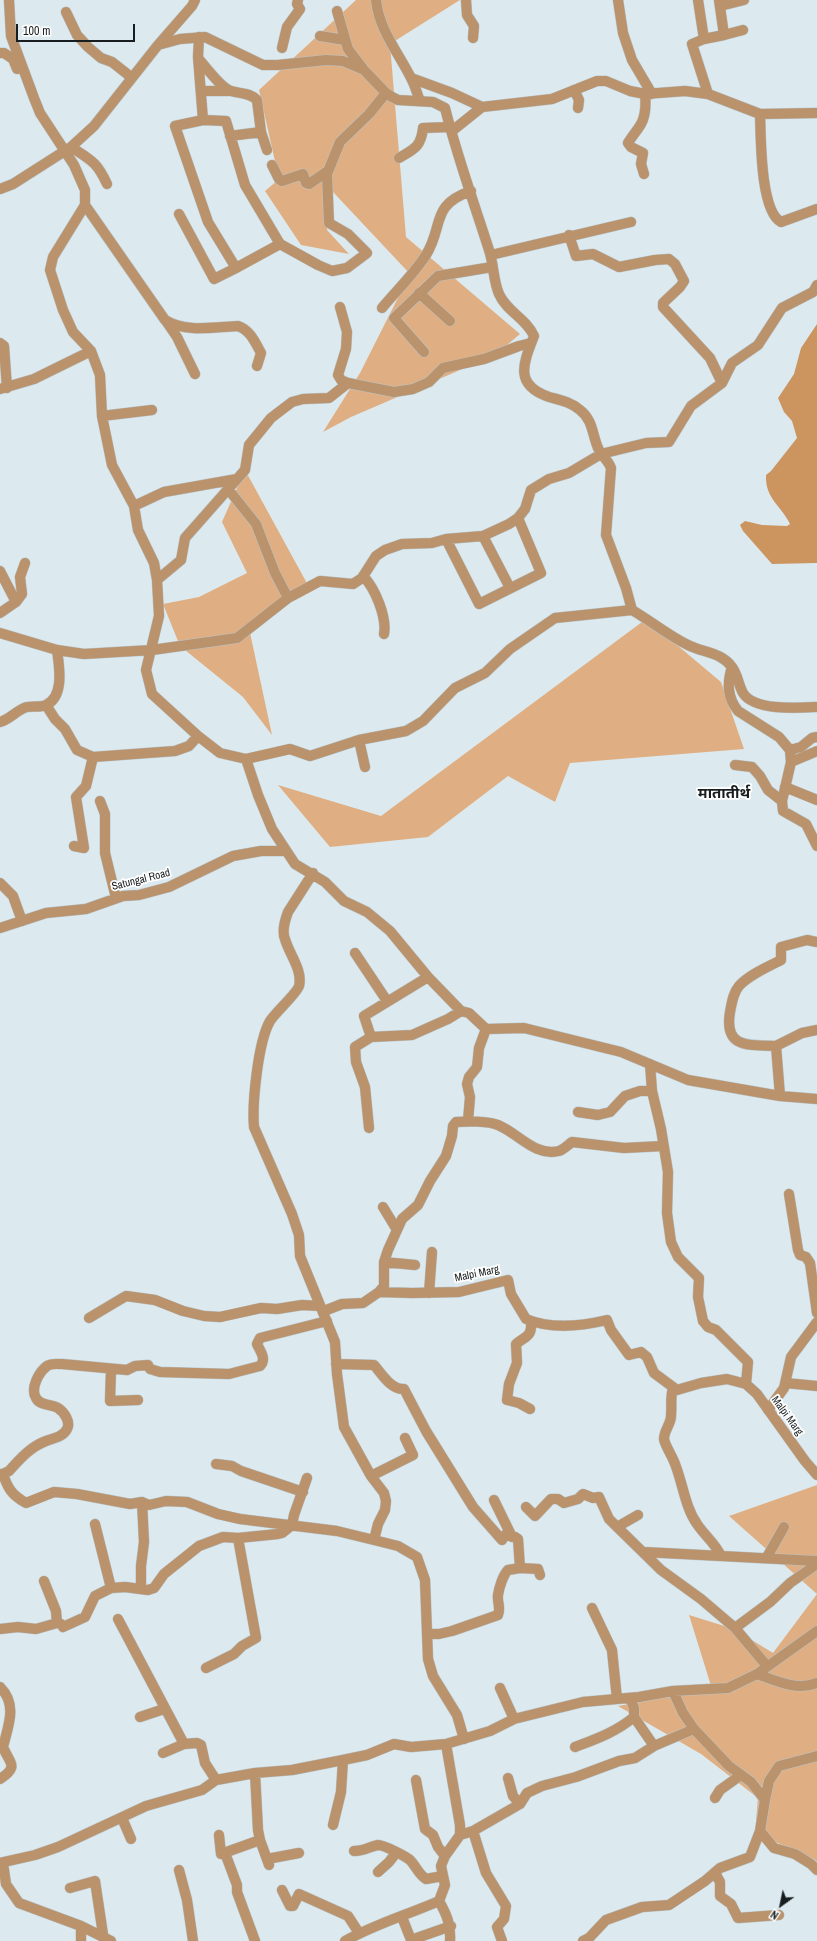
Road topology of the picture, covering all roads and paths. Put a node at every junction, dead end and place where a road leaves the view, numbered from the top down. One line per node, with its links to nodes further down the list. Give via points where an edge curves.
1 (9, 0): 32 (street, via 12,36)
2 (195, 0): 19 (street)
3 (298, 0): 20 (street, via 300,10 287,27)
4 (376, 0): 25 (street, via 377,10 390,44)
5 (466, 0): 16 (street, via 467,15 474,26)
6 (618, 0): 30 (street, via 623,33)
7 (698, 0): 17 (street)
8 (744, 0): 9 (street)
9 (719, 3): 13 (street)
10 (337, 11): 18 (street)
11 (66, 12): 24 (street, via 77,35 88,47)
12 (743, 30): 13 (street)
13 (724, 35): 17 (street)
14 (320, 36): 18 (street)
15 (199, 37): 19 (street); 22 (street); 23 (street, via 210,39 263,65 326,60 343,61)
16 (473, 38)
17 (704, 39): 31 (street, via 692,44)
18 (345, 40): 23 (street, via 348,49)
19 (158, 45): 24 (street)
20 (282, 48)
21 (0, 53): 32 (street, via 4,52 13,59 26,94)
22 (198, 58): 27 (street); 28 (street)
23 (364, 70): 29 (street)
24 (131, 77): 42 (street, via 94,126)
25 (411, 78): 33 (street); 34 (street, via 452,92)
26 (574, 90): 30 (street, via 597,81 606,81 630,92); 34 (street, via 552,99); 35 (street, via 579,100)
27 (201, 91): 28 (street); 38 (street)
28 (229, 91): 40 (street, via 249,94 257,100)
29 (386, 93): 33 (street, via 398,100); 46 (street, via 340,142)
30 (648, 94): 31 (street, via 685,91); 47 (street, via 641,124 628,143 643,153 641,164)
31 (708, 94): 37 (street)
32 (34, 98): 42 (street, via 40,113)
33 (420, 101): 39 (street, via 433,102 445,108)
34 (482, 108): 39 (street)
35 (578, 108)
36 (817, 113): 37 (street)
37 (760, 114): 52 (street, via 761,161 772,215 780,222)
38 (203, 120): 41 (street, via 226,121); 59 (street, via 175,126 208,222)
39 (451, 129): 44 (street, via 423,128 418,146); 50 (street)
40 (261, 132): 41 (street); 43 (street)
41 (230, 136): 56 (street, via 245,185)
42 (68, 149): 48 (street, via 93,162); 49 (street, via 13,184); 51 (street, via 85,190)
43 (267, 150)
44 (399, 158)
45 (272, 165): 46 (street, via 282,181 304,174 306,183 309,184)
46 (328, 171): 56 (street, via 329,222 348,234 367,253 347,268 332,271)
47 (644, 174)
48 (107, 184)
49 (0, 189)
50 (471, 191): 57 (street); 63 (street, via 459,195 444,206 426,255 379,308)
51 (85, 206): 64 (street); 68 (street, via 53,258 50,270 73,332)
52 (817, 209)
53 (178, 214): 59 (street, via 214,279)
54 (631, 222): 55 (street)
55 (569, 236): 57 (street); 73 (street, via 576,256 593,254 619,267 669,259 675,264 684,281 662,303 663,307 710,358)
56 (280, 244): 59 (street)
57 (491, 255): 58 (street)
58 (492, 266): 61 (street, via 438,276); 67 (street, via 495,281 505,304 530,326 534,336)
59 (236, 268)
60 (817, 285): 73 (street, via 813,292 782,308 758,345 732,363)
61 (419, 293): 63 (street); 65 (street)
62 (340, 307): 72 (street, via 347,332 346,349 338,375 341,380)
63 (394, 318): 69 (street)
64 (165, 320): 70 (street, via 185,329 238,326 243,328 261,353); 71 (street, via 177,337)
65 (450, 321)
66 (0, 343): 74 (street, via 4,346 6,354)
67 (531, 343): 72 (street, via 484,359 443,368 429,382 413,389 394,392); 77 (street, via 524,363 524,377 529,385 535,391 581,410 588,418)
68 (91, 351): 74 (street, via 34,379); 76 (street, via 100,375)
69 (424, 352)
70 (257, 366)
71 (195, 374)
72 (348, 383): 78 (street, via 329,398 292,402 271,418 249,445 245,470)
73 (722, 383): 77 (street, via 691,406 669,442 646,443)
74 (4, 388)
75 (152, 410): 76 (street)
76 (102, 416): 80 (street, via 112,465)
77 (601, 454): 81 (street, via 569,473 549,479 531,490 525,508); 91 (street, via 608,460 611,468 606,535)
78 (237, 479): 79 (street); 80 (street, via 164,492)
79 (228, 489): 87 (street, via 185,538 181,560); 89 (street, via 256,524 275,573)
80 (134, 506): 87 (street, via 138,530 154,563)
81 (518, 518): 82 (street); 88 (street, via 541,573)
82 (483, 536): 83 (street); 88 (street)
83 (446, 539): 86 (street, via 432,543 402,544 385,550 376,556); 88 (street, via 479,604)
84 (25, 563): 90 (street, via 20,577 22,594)
85 (0, 571): 90 (street)
86 (363, 576): 89 (street, via 353,584 320,581); 94 (street, via 371,583 386,623)
87 (157, 580): 96 (street, via 159,616)
88 (510, 588)
89 (288, 598): 96 (street, via 237,638)
90 (16, 602): 92 (street)
91 (632, 610): 97 (street, via 689,645 727,660); 103 (street, via 555,618 510,649 485,673 456,688 423,721 406,730)
92 (0, 613)
93 (0, 633): 95 (street)
94 (384, 634)
95 (57, 650): 96 (street, via 84,654); 98 (street, via 58,686 56,695)
96 (152, 650): 101 (street, via 146,670 152,694)
97 (732, 667): 99 (street, via 742,692 754,702 790,708); 104 (street, via 728,682 733,705 738,711 779,737)
98 (46, 705): 100 (street, via 25,708 10,719); 106 (street, via 65,729 77,750)
99 (817, 707)
100 (0, 722)
101 (198, 736): 106 (street, via 189,746 175,751); 107 (street, via 220,753)
102 (817, 737): 104 (street, via 801,747)
103 (360, 740): 107 (street, via 310,756 290,749); 110 (street)
104 (790, 750): 108 (street)
105 (817, 751): 108 (street)
106 (93, 757): 115 (street, via 86,786 76,796 84,848)
107 (246, 759): 117 (street, via 272,829)
108 (791, 762): 111 (street)
109 (735, 765): 114 (street, via 752,767 768,790)
110 (365, 768)
111 (785, 786): 112 (street); 114 (street)
112 (817, 800)
113 (100, 801): 120 (street, via 105,814 105,853)
114 (782, 801): 116 (street, via 782,811 806,824)
115 (74, 846)
116 (817, 846)
117 (285, 851): 118 (street, via 296,864); 120 (street, Satungal Road, via 261,851 233,856 170,887)
118 (313, 873): 125 (street, via 344,900 367,912 390,931); 148 (street, via 286,918 284,938 300,975 299,987 276,1013 265,1033 261,1045 253,1112 254,1127 292,1214 299,1233 300,1256)
119 (0, 882): 121 (street, via 13,896)
120 (116, 898): 121 (street, Satungal Road, via 86,909 46,913)
121 (22, 921): 122 (street, Satungal Road)
122 (0, 928)
123 (817, 942): 131 (street, via 807,940 781,947 781,960 752,976 734,993 729,1032 743,1043)
124 (355, 953): 126 (street)
125 (428, 977): 126 (street); 127 (street)
126 (387, 1001): 130 (street, via 364,1016)
127 (461, 1011): 128 (street, via 469,1013); 130 (street, via 412,1035)
128 (486, 1029): 132 (street, via 524,1028 621,1052); 137 (street, via 476,1067 467,1084 470,1097)
129 (817, 1030): 131 (street, via 802,1033)
130 (371, 1037): 138 (street, via 355,1046 356,1062 365,1087)
131 (776, 1046): 134 (street)
132 (650, 1064): 133 (street); 134 (street, via 688,1080)
133 (652, 1091): 136 (street, via 640,1091 625,1096 610,1112 598,1115); 139 (street, via 662,1129)
134 (780, 1096): 135 (street)
135 (817, 1099)
136 (578, 1112)
137 (468, 1121): 139 (street, via 498,1125 535,1148 549,1151 560,1150 572,1142 624,1148); 142 (street, via 456,1122 453,1126 446,1156 418,1205 402,1219)
138 (369, 1128)
139 (663, 1146): 157 (street, via 668,1172 667,1213 671,1242 678,1257 699,1278 698,1297 703,1321 708,1327 716,1330 748,1362)
140 (789, 1194): 149 (street, via 798,1250 810,1263)
141 (383, 1207): 142 (street)
142 (397, 1230): 144 (street)
143 (432, 1252): 147 (street)
144 (384, 1262): 145 (street); 146 (street, via 384,1286)
145 (414, 1265)
146 (379, 1292): 147 (street, Malpi Marg); 148 (street, via 363,1303)
147 (430, 1293): 152 (street, Malpi Marg, via 459,1292 508,1280 511,1294 522,1315)
148 (322, 1308): 150 (street, via 302,1305 277,1309 261,1308 220,1317 204,1316 155,1300 126,1296); 151 (street)
149 (817, 1313)
150 (89, 1318)
151 (327, 1321): 154 (street, via 335,1342); 155 (street, via 260,1338 257,1344 264,1359 263,1363 229,1374 160,1372 150,1369 148,1365 127,1370)
152 (531, 1321): 159 (street, via 561,1326 607,1320 629,1355 641,1352 647,1357 654,1373); 161 (street, via 532,1330 516,1344 517,1362 509,1384 507,1400)
153 (817, 1322): 156 (street, via 791,1357)
154 (336, 1364): 167 (street, via 344,1427); 178 (street, via 374,1365 391,1385 398,1390 404,1390 473,1507 502,1540 505,1535)
155 (111, 1369): 160 (street, via 110,1401); 165 (street, via 62,1364 47,1366 36,1380 35,1397 42,1403 58,1408 68,1421 68,1428 62,1436 34,1446 9,1471)
156 (786, 1383): 158 (street); 162 (street)
157 (746, 1384): 159 (street, Malpi Marg, via 727,1378 701,1382 680,1390); 162 (street, Malpi Marg)
158 (817, 1386)
159 (673, 1388): 182 (street, via 672,1417 665,1430 664,1440 676,1466 688,1501 687,1507 697,1525 717,1547)
160 (138, 1400)
161 (530, 1409)
162 (768, 1410): 166 (street, Malpi Marg)
163 (405, 1438): 167 (street, via 413,1455)
164 (216, 1464): 169 (street, via 232,1466)
165 (2, 1474): 171 (street, via 7,1487 26,1503 54,1492 130,1504)
166 (817, 1474)
167 (371, 1476): 180 (street, via 384,1493 386,1501)
168 (307, 1478): 169 (street)
169 (303, 1492): 175 (street)
170 (494, 1500): 178 (street)
171 (142, 1502): 175 (street, via 149,1505 166,1501 187,1502 240,1519); 189 (street, via 144,1542)
172 (526, 1507): 176 (street, via 535,1516 551,1498 566,1503 585,1494 599,1498 609,1519)
173 (638, 1515): 176 (street)
174 (95, 1524): 188 (street)
175 (292, 1525): 179 (street, via 278,1534); 180 (street, via 337,1531)
176 (617, 1527): 181 (street)
177 (784, 1527): 183 (street)
178 (512, 1537): 185 (street, via 518,1539)
179 (238, 1538): 189 (street, via 223,1538 195,1548 164,1574 154,1588); 198 (street, via 256,1638 234,1654)
180 (374, 1540): 196 (street, via 398,1546 417,1557 425,1580)
181 (644, 1552): 182 (street); 193 (street, via 661,1570)
182 (721, 1556): 183 (street)
183 (768, 1557): 184 (street)
184 (817, 1563): 193 (street)
185 (520, 1568): 186 (street, via 538,1569); 196 (street, via 508,1570 504,1575 498,1595 498,1615 452,1631)
186 (540, 1575)
187 (44, 1581): 192 (street, via 56,1611)
188 (111, 1588): 189 (street); 192 (street, via 95,1596 88,1613 81,1620 63,1627)
189 (141, 1589)
190 (592, 1608): 204 (street, via 612,1650)
191 (118, 1619): 206 (street)
192 (58, 1624): 194 (street, via 36,1629)
193 (735, 1628): 197 (street)
194 (0, 1629)
195 (817, 1631): 197 (street)
196 (426, 1634): 211 (street, via 428,1659 433,1676 457,1715)
197 (767, 1666): 199 (street)
198 (206, 1668)
199 (757, 1674): 200 (street, via 783,1684 808,1686); 203 (street, via 728,1688)
200 (817, 1683)
201 (0, 1687): 222 (street, via 10,1699 12,1715 3,1747 12,1761 12,1766)
202 (500, 1688): 209 (street)
203 (673, 1691): 205 (street); 210 (street)
204 (617, 1698): 205 (street); 209 (street, via 583,1702)
205 (630, 1698): 208 (street)
206 (164, 1709): 207 (street); 212 (street)
207 (140, 1717)
208 (634, 1717): 214 (street); 215 (street, via 606,1736)
209 (514, 1718): 211 (street, via 490,1731)
210 (694, 1729): 214 (street); 220 (street)
211 (464, 1739): 213 (street)
212 (184, 1744): 216 (street); 223 (street, via 197,1742 201,1745 205,1764)
213 (446, 1744): 218 (street, via 411,1747 394,1744 367,1755); 232 (street)
214 (654, 1746): 227 (street, via 635,1758 542,1786 527,1793)
215 (575, 1748)
216 (163, 1753)
217 (817, 1756): 226 (street, via 779,1766 769,1781)
218 (343, 1760): 219 (street, via 292,1770); 229 (street, via 341,1792)
219 (255, 1773): 223 (street); 235 (street)
220 (741, 1775): 225 (street, via 720,1790); 226 (street, via 751,1782)
221 (508, 1778): 227 (street, via 513,1796)
222 (0, 1779)
223 (216, 1780): 228 (street, via 202,1790 146,1806)
224 (416, 1780): 240 (street, via 425,1829 433,1835)
225 (716, 1798)
226 (765, 1800): 231 (street)
227 (520, 1804): 230 (street)
228 (122, 1818): 234 (street); 241 (street, via 58,1847)
229 (333, 1825)
230 (473, 1831): 232 (street); 262 (street, via 486,1873 506,1906 504,1919 498,1927)
231 (760, 1831): 243 (street, via 774,1848 794,1854); 245 (street, via 750,1857)
232 (460, 1834): 240 (street)
233 (219, 1836): 238 (street, via 221,1854)
234 (131, 1839)
235 (260, 1840): 238 (street); 239 (street, via 268,1862)
236 (354, 1851): 237 (street, via 364,1851 377,1845)
237 (396, 1852): 244 (street); 246 (street, via 410,1860 426,1879)
238 (225, 1853): 259 (street)
239 (299, 1853)
240 (445, 1856): 246 (street, via 441,1866)
241 (1, 1863): 247 (street)
242 (179, 1870): 258 (street, via 187,1900)
243 (817, 1870)
244 (378, 1872)
245 (715, 1872): 251 (street, via 720,1882 720,1896 731,1904 738,1918); 263 (street, via 669,1905 642,1907 606,1920 589,1938)
246 (443, 1876): 250 (street, via 446,1885)
247 (3, 1885): 253 (street, via 19,1903)
248 (70, 1888): 256 (street, via 95,1881)
249 (282, 1890): 255 (street, via 290,1906 294,1906 299,1894 302,1895 348,1916)
250 (439, 1901): 252 (street); 254 (street)
251 (779, 1916)
252 (402, 1917): 254 (street, via 411,1940); 255 (street, via 377,1924)
253 (81, 1926): 256 (street); 257 (street)
254 (451, 1926): 261 (street)
255 (359, 1933): 260 (street)
256 (106, 1940)
257 (81, 1941)
258 (193, 1941)
259 (255, 1941)
260 (345, 1941)
261 (450, 1941)
262 (502, 1941)
263 (582, 1941)

